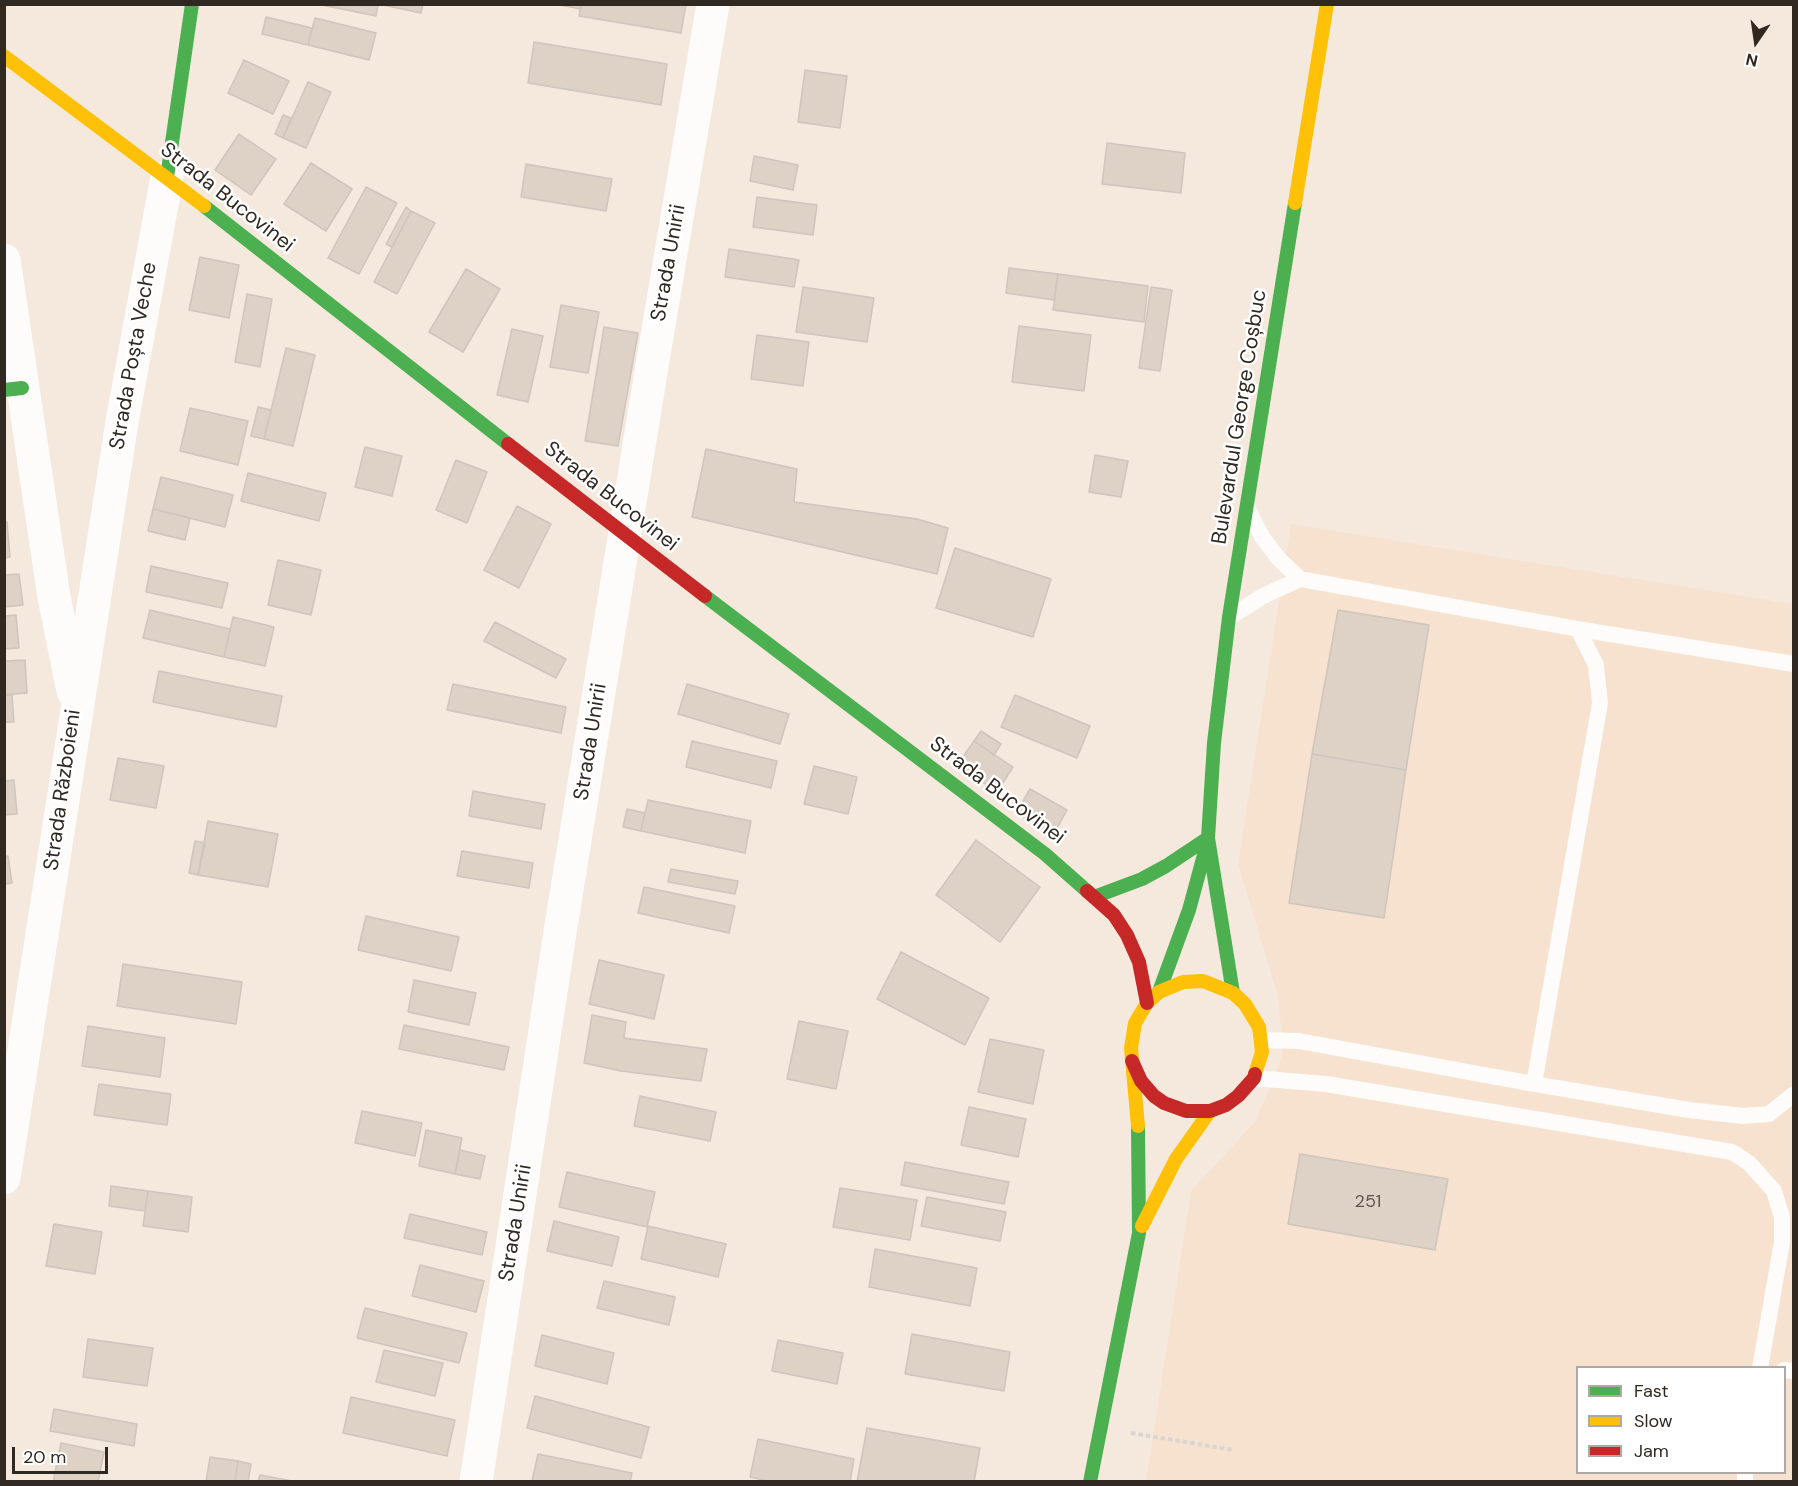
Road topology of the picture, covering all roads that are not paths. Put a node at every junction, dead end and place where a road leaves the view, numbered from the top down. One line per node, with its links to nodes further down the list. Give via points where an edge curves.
1 (192, 4): 5 (main road, Strada Poșta Veche)
2 (713, 4): 9 (street, Strada Unirii)
3 (1327, 4): 8 (main road, Bulevardul George Coșbuc)
4 (4, 56): 5 (main road, Strada Bucovinei)
5 (167, 177): 9 (main road, Strada Bucovinei); 14 (street, Strada Poșta Veche, via 122,422)
6 (4, 260): 7 (street, Strada Războieni)
7 (13, 389): 14 (street, Strada Războieni)
8 (1246, 507): 10 (lane, via 1262,537); 11 (main road, Bulevardul George Coșbuc)
9 (625, 535): 16 (main road, Strada Bucovinei, via 1045,854); 29 (street, Strada Unirii)
10 (1300, 579): 11 (lane); 12 (lane)
11 (1229, 617): 15 (main road, Bulevardul George Coșbuc, via 1214,743)
12 (1578, 629): 13 (lane); 23 (lane, via 1596,665 1600,704)
13 (1794, 664)
14 (77, 708): 26 (street, Strada Războieni)
15 (1208, 838): 16 (main road, via 1142,879); 17 (main road, Bulevardul George Coșbuc, via 1189,910); 18 (main road, Bulevardul George Coșbuc)
16 (1094, 897): 19 (main road, Strada Bucovinei, via 1114,915 1127,935 1139,962)
17 (1159, 992): 18 (main road, Bulevardul George Coșbuc, via 1183,982 1203,981); 19 (main road, Bulevardul George Coșbuc)
18 (1233, 993): 20 (main road, Bulevardul George Coșbuc, via 1254,1016)
19 (1147, 1003): 21 (main road, Bulevardul George Coșbuc, via 1131,1037)
20 (1261, 1040): 22 (main road, Bulevardul George Coșbuc, via 1262,1052); 23 (lane, via 1299,1041)
21 (1132, 1061): 25 (main road, via 1141,1081 1164,1103 1186,1111); 27 (main road, Bulevardul George Coșbuc, via 1138,1119)
22 (1254, 1078): 25 (main road, Bulevardul George Coșbuc, via 1226,1105); 28 (lane, via 1326,1084 1732,1152 1749,1163 1774,1191 1782,1217)
23 (1534, 1084): 24 (lane, via 1743,1116 1769,1114)
24 (1794, 1094)
25 (1210, 1111): 27 (main road, Bulevardul George Coșbuc, via 1176,1159)
26 (4, 1178)
27 (1139, 1233): 30 (main road, Bulevardul George Coșbuc)
28 (1764, 1366)
29 (476, 1482)
30 (1090, 1482)

